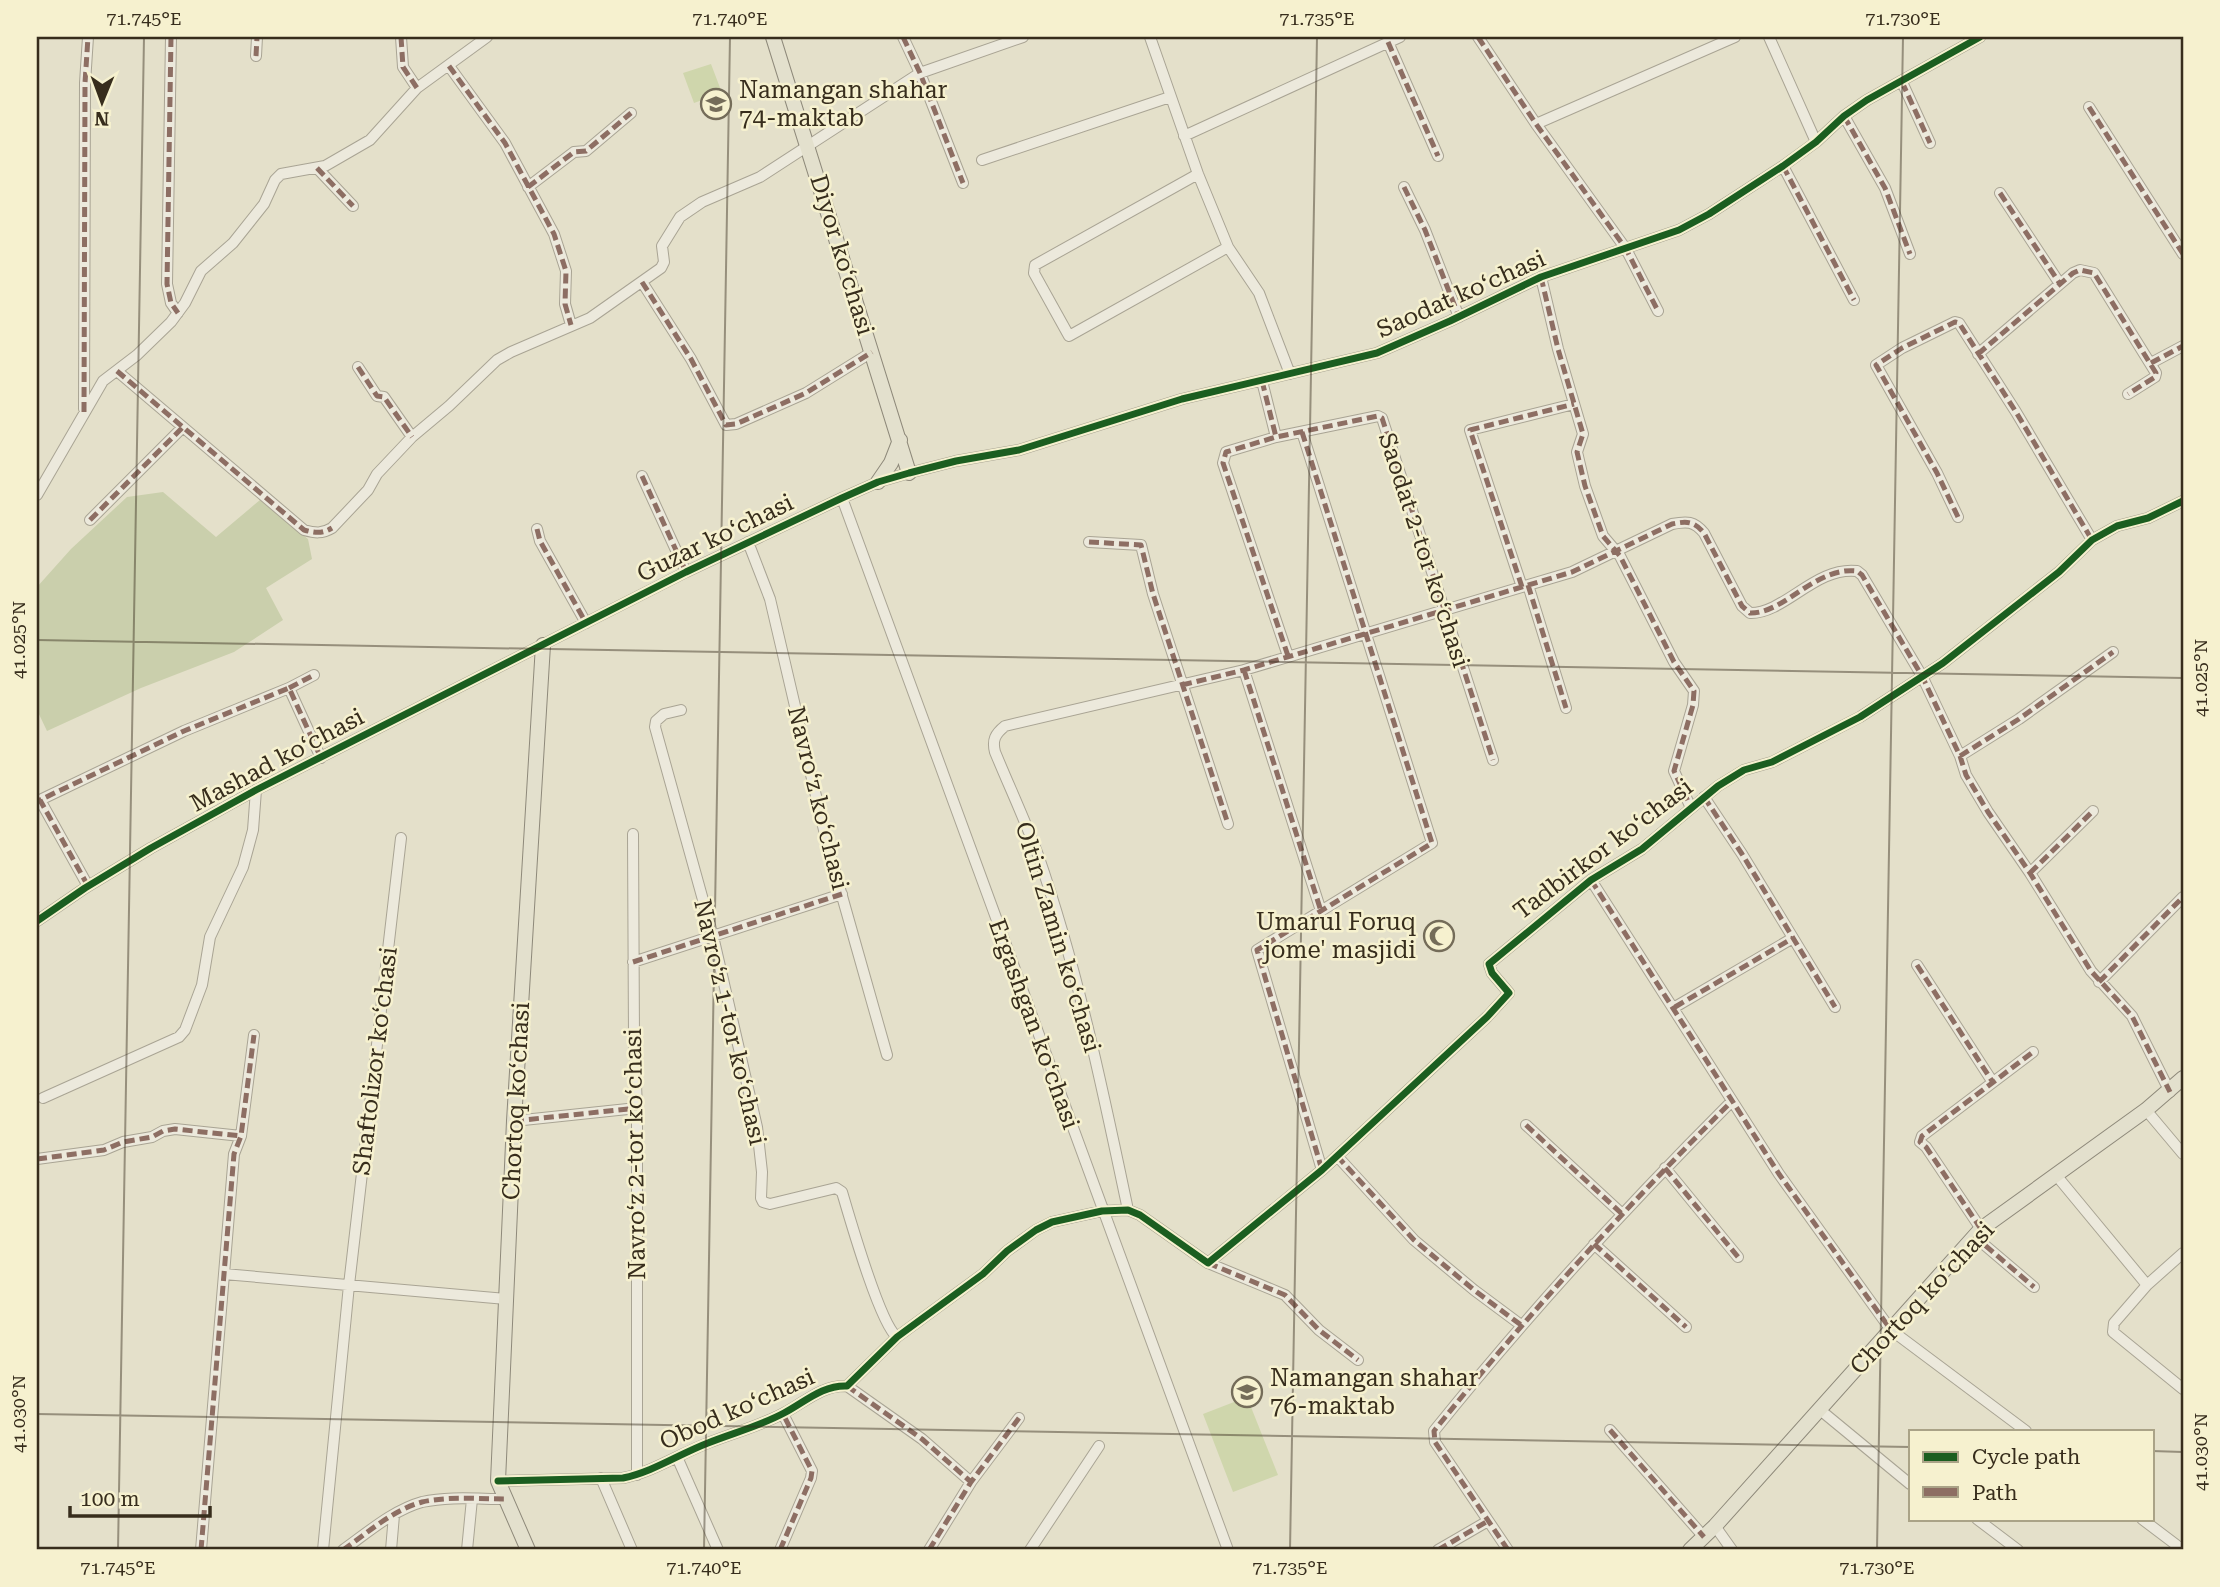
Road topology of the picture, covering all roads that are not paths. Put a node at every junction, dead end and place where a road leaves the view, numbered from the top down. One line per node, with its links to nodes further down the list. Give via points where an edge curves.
1 (88, 37): 62 (street)
2 (171, 37): 49 (street, via 167,284)
3 (257, 37): 16 (street)
4 (401, 37): 20 (street, via 403,67)
5 (487, 37): 17 (street)
6 (773, 37): 29 (main road, Diyor koʻchasi)
7 (903, 37): 18 (street)
8 (1023, 37): 18 (street)
9 (1150, 37): 21 (street)
10 (1400, 37): 15 (street)
11 (1478, 37): 25 (street)
12 (1735, 37): 25 (street)
13 (1769, 37): 27 (street)
14 (1980, 37): 19 (street, Saodat koʻchasi)
15 (1388, 42): 26 (street); 30 (street)
16 (256, 56)
17 (449, 66): 20 (street); 36 (street, via 505,143)
18 (920, 73): 29 (street); 35 (street)
19 (1902, 82): 24 (street, Saodat koʻchasi); 28 (street)
20 (417, 88): 33 (street, via 370,140)
21 (1170, 97): 26 (street); 31 (street)
22 (2088, 107): 43 (street)
23 (631, 113): 36 (street, via 586,151 574,152)
24 (1844, 116): 27 (street, Saodat koʻchasi); 42 (street, via 1885,188)
25 (1536, 124): 41 (street)
26 (1184, 136): 34 (street)
27 (1816, 142): 32 (street, Saodat koʻchasi)
28 (1930, 143)
29 (808, 147): 45 (street, via 680,217 662,246 662,268); 53 (main road, Diyor koʻchasi)
30 (1438, 156)
31 (982, 160)
32 (1783, 166): 41 (street, Saodat koʻchasi, via 1679,230); 47 (street)
33 (317, 168): 39 (street); 49 (street, via 281,174 275,180 264,204 233,243 201,271)
34 (1198, 174): 40 (street); 40 (street, via 1035,265 1034,273 1069,336)
35 (963, 183)
36 (528, 187): 51 (street, via 554,234 566,271 565,304)
37 (1404, 187): 50 (street)
38 (2000, 193): 46 (street)
39 (353, 206)
40 (1228, 247): 58 (street, via 1259,293)
41 (1626, 249): 44 (street, Saodat koʻchasi); 48 (street)
42 (1910, 254)
43 (2183, 254)
44 (1541, 277): 50 (street, Saodat koʻchasi); 61 (street)
45 (642, 282): 51 (street, via 590,318); 53 (street, via 726,425 806,393)
46 (2060, 284): 54 (street); 55 (street, via 2080,270 2094,273)
47 (1854, 300)
48 (1658, 311)
49 (178, 313): 57 (street)
50 (1459, 317): 58 (street, Saodat koʻchasi, via 1377,353)
51 (571, 325): 65 (street, via 497,360)
52 (2183, 346): 55 (street)
53 (872, 352): 67 (main road, Diyor koʻchasi)
54 (1978, 354): 74 (street, via 1955,321 1876,365); 77 (street)
55 (2151, 363): 60 (street, via 2156,375)
56 (359, 367): 65 (street)
57 (117, 371): 62 (street, via 103,381); 63 (street)
58 (1290, 374): 59 (street, Saodat koʻchasi)
59 (1262, 381): 66 (street); 68 (street, Saodat koʻchasi, via 1182,399 1019,450)
60 (2128, 394)
61 (1574, 404): 80 (street, via 1583,434 1577,452 1585,486 1603,537); 82 (street, via 1471,429)
62 (84, 411): 71 (street)
63 (182, 428): 65 (street, via 304,530 314,533 332,528); 75 (street)
64 (1302, 432): 66 (street); 83 (street, Saodat 2-tor koʻchasi, via 1373,416 1382,418); 85 (street)
65 (412, 437)
66 (1276, 438): 88 (street, via 1226,452 1223,463)
67 (900, 440): 68 (main road, Diyor koʻchasi); 70 (main road)
68 (909, 473): 70 (street, Guzar koʻchasi)
69 (642, 476): 81 (street)
70 (878, 482): 72 (street, Guzar koʻchasi)
71 (37, 495)
72 (842, 498): 78 (street, Guzar koʻchasi); 141 (street, Ergashgan koʻchasi)
73 (2183, 501): 77 (street, Tadbirkor koʻchasi)
74 (1958, 517)
75 (90, 520)
76 (537, 529): 84 (street)
77 (2092, 540): 91 (street, Tadbirkor koʻchasi, via 2059,572)
78 (748, 542): 81 (street, Guzar koʻchasi); 110 (street, Navroʻz koʻchasi, via 770,599)
79 (1088, 542): 92 (street, via 1141,545)
80 (1616, 552): 82 (street); 91 (street, via 1672,524 1696,523 1750,613 1836,571 1857,571); 102 (street, via 1693,691 1674,771)
81 (685, 572): 84 (street, Guzar koʻchasi)
82 (1525, 586): 83 (street); 94 (street)
83 (1443, 610): 85 (street); 98 (street, Saodat 2-tor koʻchasi)
84 (586, 623): 86 (street, Guzar koʻchasi)
85 (1365, 632): 88 (street); 112 (street, via 1432,843)
86 (542, 645): 97 (street, Mashad koʻchasi); 131 (main road, Chortoq koʻchasi)
87 (2113, 652): 96 (street)
88 (1288, 656): 89 (street)
89 (1244, 670): 92 (street); 112 (street)
90 (314, 676): 93 (street)
91 (1922, 676): 96 (street); 101 (street, Tadbirkor koʻchasi, via 1860,717 1772,762 1731,776)
92 (1182, 685): 104 (street); 140 (street, Oltin Zamin koʻchasi, via 1005,726 993,745 1037,854 1065,943)
93 (289, 688): 97 (street); 100 (street)
94 (1566, 708)
95 (681, 710): 114 (street, Navroʻz 1-tor koʻchasi, via 664,714 655,727)
96 (1960, 756): 107 (street, via 1982,803)
97 (321, 758): 99 (street, Mashad koʻchasi)
98 (1493, 760)
99 (256, 790): 109 (street, Mashad koʻchasi); 127 (street, via 253,830 243,867 210,937 202,985 185,1030 180,1037)
100 (38, 796): 109 (street)
101 (1704, 797): 102 (street, Tadbirkor koʻchasi); 115 (street)
102 (1691, 808): 108 (street, Tadbirkor koʻchasi, via 1642,849)
103 (2093, 811): 107 (street)
104 (1228, 824)
105 (633, 834): 116 (street, Navroʻz 2-tor koʻchasi)
106 (401, 838): 149 (street, Shaftolizor koʻchasi)
107 (2029, 873): 118 (street)
108 (1591, 880): 119 (street); 135 (street, Tadbirkor koʻchasi, via 1494,958 1489,964 1492,973 1509,993)
109 (88, 886): 113 (street, Mashad koʻchasi)
110 (842, 894): 114 (street); 123 (street, Navroʻz koʻchasi)
111 (2183, 897): 118 (street)
112 (1321, 911): 138 (street, via 1258,950)
113 (37, 921)
114 (713, 936): 116 (street); 156 (street, Navroʻz 1-tor koʻchasi, via 757,1127 763,1202 839,1190 875,1293)
115 (1793, 938): 119 (street); 120 (street)
116 (633, 962): 129 (street, Navroʻz 2-tor koʻchasi)
117 (1917, 965): 125 (street)
118 (2099, 982): 126 (street, via 2132,1016)
119 (1675, 1007): 128 (street)
120 (1835, 1007)
121 (254, 1035): 133 (street)
122 (2034, 1052): 125 (street)
123 (887, 1055)
124 (2183, 1078): 126 (main road, Chortoq koʻchasi)
125 (1992, 1081): 143 (street, via 1920,1142)
126 (2170, 1091): 130 (main road, Chortoq koʻchasi)
127 (43, 1098)
128 (1732, 1101): 137 (street); 155 (street)
129 (637, 1108): 131 (street); 167 (street, Navroʻz 2-tor koʻchasi)
130 (2146, 1110): 134 (street); 139 (main road, Chortoq koʻchasi)
131 (514, 1121): 152 (main road, Chortoq koʻchasi)
132 (1526, 1125): 142 (street)
133 (241, 1136): 136 (street, via 175,1129 104,1150); 148 (street, via 234,1154)
134 (2183, 1154)
135 (1337, 1156): 138 (street, Tadbirkor koʻchasi); 153 (street, via 1414,1240)
136 (37, 1159)
137 (1665, 1168): 142 (street); 146 (street)
138 (1322, 1170): 147 (street, Tadbirkor koʻchasi)
139 (2056, 1175): 143 (main road, Chortoq koʻchasi); 150 (street)
140 (1128, 1210): 141 (street); 147 (street)
141 (1102, 1211): 156 (street, Obod koʻchasi, via 1036,1230); 191 (street, Ergashgan koʻchasi)
142 (1621, 1213): 144 (street)
143 (1978, 1233): 151 (street); 155 (main road, Chortoq koʻchasi)
144 (1594, 1244): 153 (street); 154 (street)
145 (2183, 1252): 150 (street)
146 (1738, 1257)
147 (1208, 1263): 157 (street, via 1285,1295 1319,1330)
148 (224, 1274): 149 (street); 180 (street)
149 (349, 1285): 152 (street); 181 (street, Shaftolizor koʻchasi)
150 (2147, 1285): 159 (street, via 2114,1323 2113,1332)
151 (2034, 1287)
152 (506, 1299): 169 (main road, Chortoq koʻchasi)
153 (1521, 1325): 177 (street, via 1434,1431 1436,1442)
154 (1686, 1327)
155 (1891, 1330): 160 (main road, Chortoq koʻchasi); 164 (street)
156 (897, 1337): 158 (street, Obod koʻchasi)
157 (1358, 1360)
158 (847, 1386): 161 (street, Obod koʻchasi, via 818,1392); 170 (street, via 922,1439)
159 (2183, 1389)
160 (1819, 1409): 171 (street); 178 (main road, Chortoq koʻchasi)
161 (783, 1414): 166 (street, Obod koʻchasi); 188 (street, via 812,1471)
162 (1019, 1418): 170 (street)
163 (1610, 1430): 179 (street)
164 (2025, 1430)
165 (1100, 1446): 190 (street)
166 (677, 1457): 167 (street, Obod koʻchasi); 187 (street)
167 (637, 1475): 168 (street, Obod koʻchasi)
168 (601, 1478): 169 (street, Obod koʻchasi); 186 (street)
169 (498, 1482): 173 (main road, Chortoq koʻchasi)
170 (971, 1482): 189 (street)
171 (1909, 1483)
172 (472, 1499): 173 (street); 174 (street, via 421,1503); 184 (street)
173 (505, 1499): 185 (main road, Chortoq koʻchasi)
174 (394, 1515): 182 (street); 183 (street)
175 (1978, 1520): 196 (street)
176 (2143, 1520): 197 (street)
177 (1488, 1521): 192 (street); 193 (street)
178 (1715, 1526): 179 (main road, Chortoq koʻchasi); 195 (street)
179 (1704, 1537): 194 (main road, Chortoq koʻchasi)
180 (201, 1550)
181 (323, 1550)
182 (343, 1550)
183 (391, 1550)
184 (467, 1550)
185 (528, 1550)
186 (632, 1550)
187 (718, 1550)
188 (780, 1550)
189 (929, 1550)
190 (1030, 1550)
191 (1228, 1550)
192 (1437, 1550)
193 (1508, 1550)
194 (1690, 1550)
195 (1732, 1550)
196 (2018, 1550)
197 (2183, 1550)

